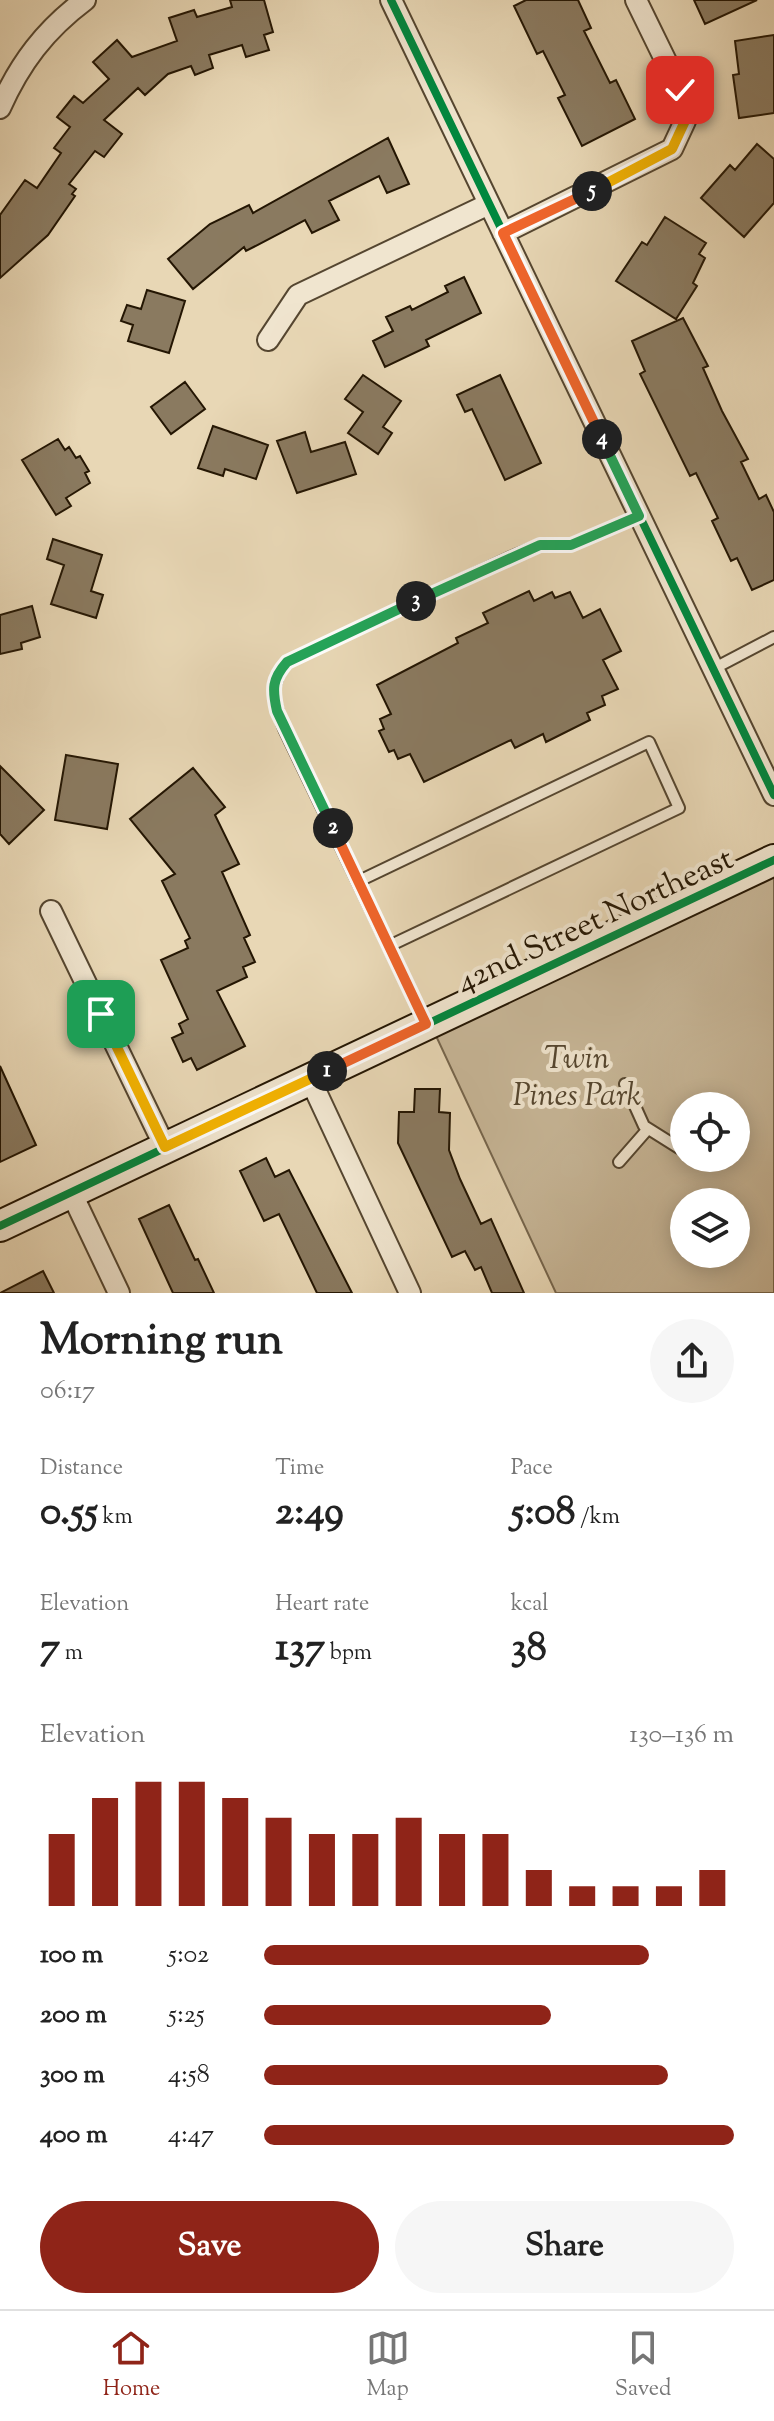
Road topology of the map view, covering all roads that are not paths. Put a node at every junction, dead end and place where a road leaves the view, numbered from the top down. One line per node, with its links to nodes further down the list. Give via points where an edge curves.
1 (85, 0): 4 (street, via 54,24 17,70)
2 (391, 0): 5 (street)
3 (636, 0): 6 (street, via 680,90 685,121 672,149)
4 (0, 108)
5 (489, 204): 6 (street); 7 (street, via 298,295)
6 (503, 233): 8 (street)
7 (268, 340)
8 (639, 516): 10 (street); 13 (lane, via 571,545 540,545 515,555 287,662 275,676 277,711)
9 (774, 637): 10 (lane)
10 (713, 669): 11 (street)
11 (774, 795)
12 (774, 860): 16 (main road, 42nd Street Northeast)
13 (359, 881): 15 (lane); 15 (lane, via 649,742 679,808)
14 (51, 911): 21 (street)
15 (389, 946): 16 (lane)
16 (426, 1024): 17 (main road, 42nd Street Northeast)
17 (310, 1079): 21 (main road, 42nd Street Northeast); 26 (street)
18 (625, 1084): 19 (lane)
19 (647, 1130): 20 (lane); 22 (lane)
20 (670, 1143)
21 (165, 1147): 23 (main road, 42nd Street Northeast)
22 (619, 1162)
23 (71, 1192): 24 (main road, 42nd Street Northeast); 25 (street)
24 (0, 1226)
25 (119, 1293)
26 (410, 1293)

